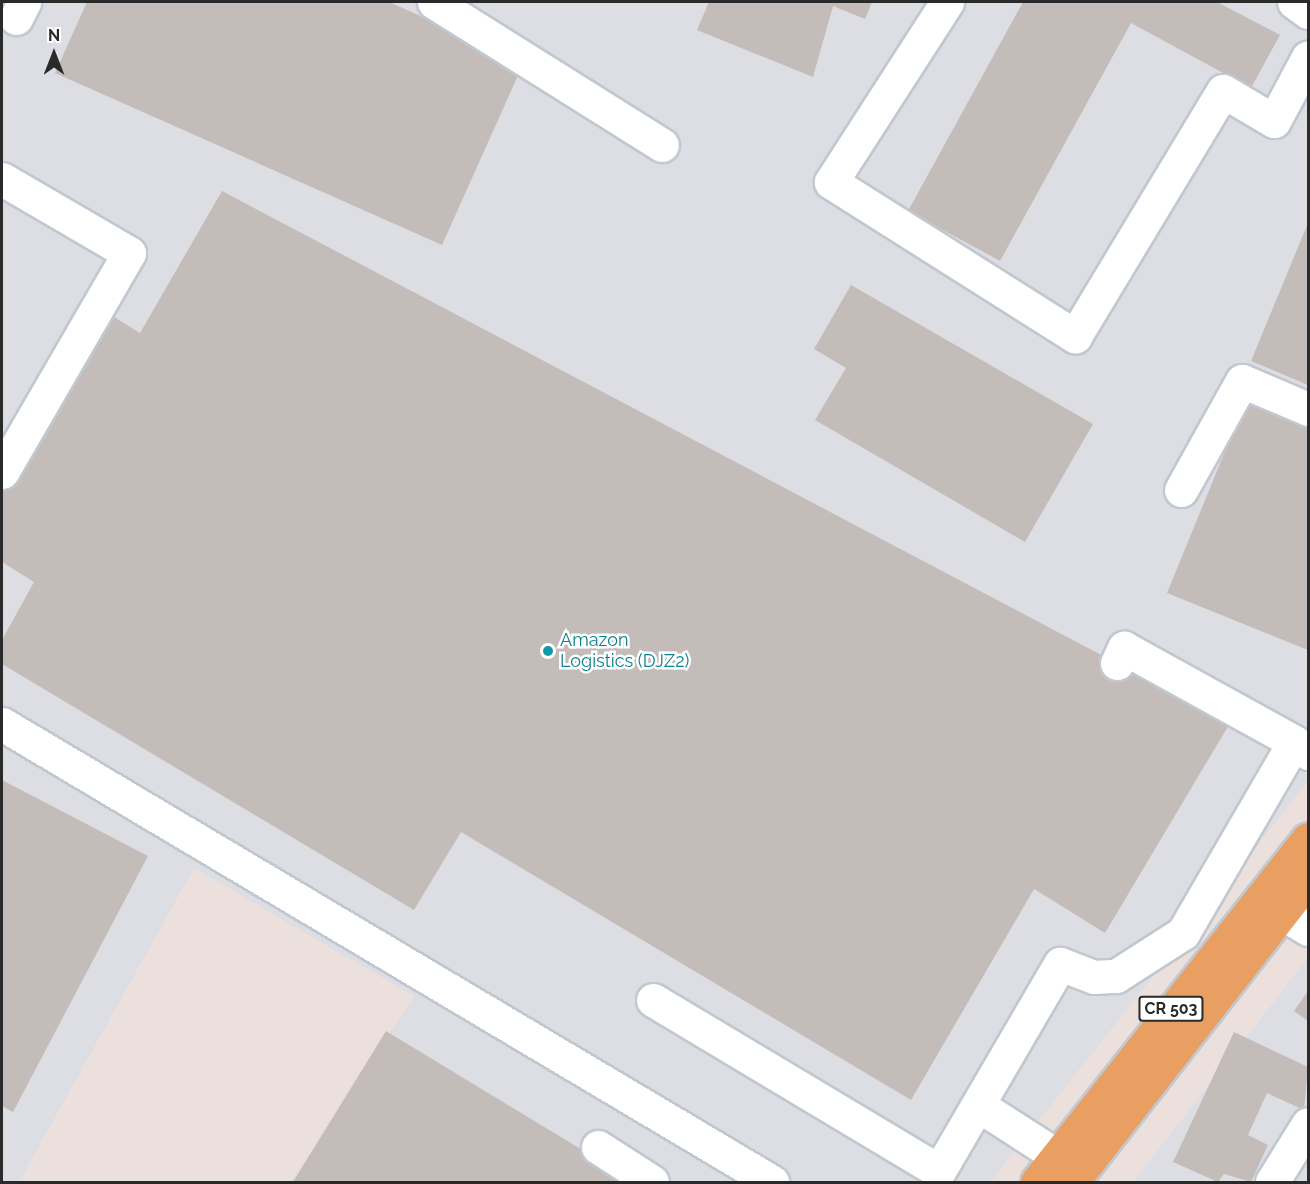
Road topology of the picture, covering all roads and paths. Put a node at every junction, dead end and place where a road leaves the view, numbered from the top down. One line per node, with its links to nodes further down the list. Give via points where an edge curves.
1 (434, 2): 6 (street)
2 (947, 2): 5 (street, via 831,182 1075,336 1223,91 1274,121)
3 (1294, 2): 4 (street)
4 (1308, 12)
5 (1308, 57)
6 (663, 145)
7 (2, 179): 9 (street, via 129,253)
8 (1308, 409): 10 (street, via 1242,381)
9 (2, 472)
10 (1181, 490)
11 (1117, 663): 13 (street, via 1124,648)
12 (2, 724): 24 (street)
13 (1296, 751): 19 (street, via 1183,933 1116,976 1094,977 1060,964)
14 (1308, 839): 22 (main road, CR 503)
15 (1308, 879): 16 (main road, CR 503)
16 (1280, 912): 17 (street); 22 (main road, CR 503)
17 (1308, 929)
18 (653, 1000): 19 (street, via 939,1171)
19 (978, 1105): 22 (street)
20 (1308, 1124): 26 (street)
21 (598, 1147): 23 (street)
22 (1076, 1174): 25 (main road, CR 503)
23 (652, 1182)
24 (772, 1182)
25 (1037, 1182)
26 (1272, 1182)

